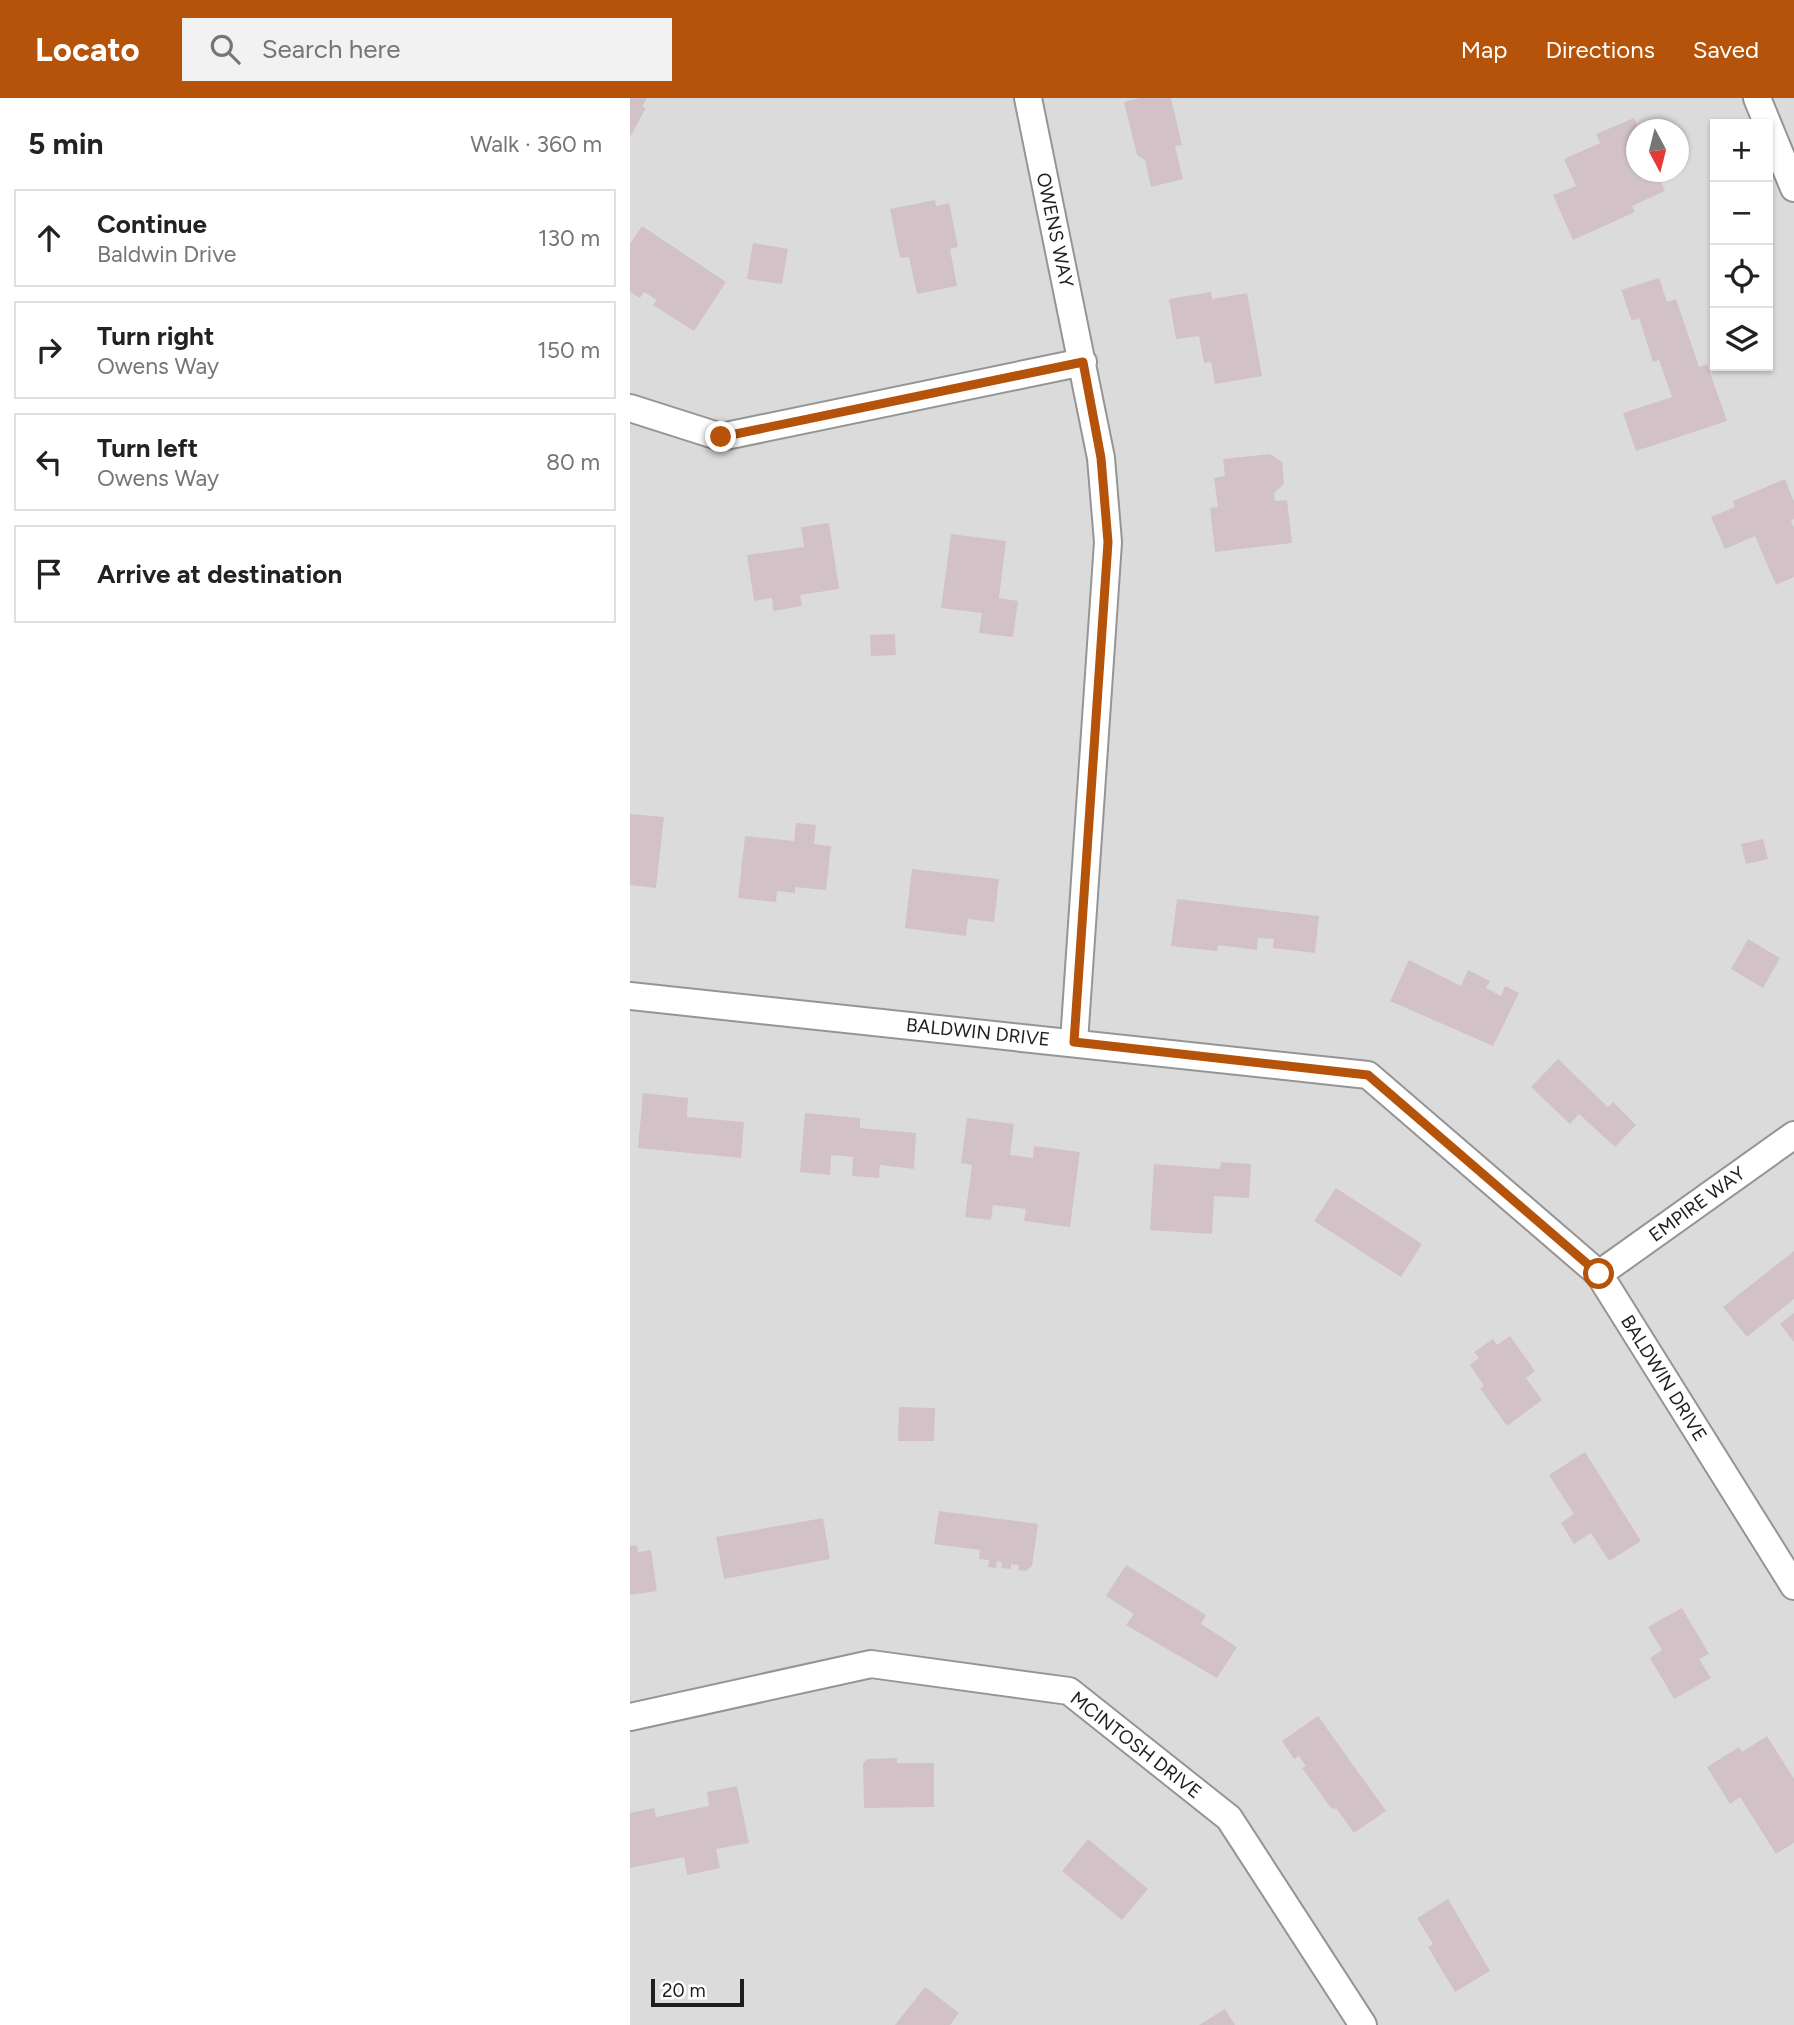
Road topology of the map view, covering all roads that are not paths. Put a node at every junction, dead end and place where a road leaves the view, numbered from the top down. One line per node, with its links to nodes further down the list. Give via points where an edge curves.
1 (1028, 98): 4 (street, OWENS WAY)
2 (1757, 98): 3 (street)
3 (1794, 188)
4 (1083, 362): 5 (street, via 721,437); 7 (street, OWENS WAY, via 1101,458 1108,542)
5 (630, 408)
6 (630, 996): 7 (street, BALDWIN DRIVE)
7 (1074, 1042): 9 (street, BALDWIN DRIVE, via 1368,1075)
8 (1794, 1135): 9 (street, EMPIRE WAY)
9 (1599, 1274): 10 (street, BALDWIN DRIVE)
10 (1794, 1586)
11 (630, 1717): 12 (street, MCINTOSH DRIVE, via 871,1664 1069,1691 1230,1818)
12 (1363, 2025)

